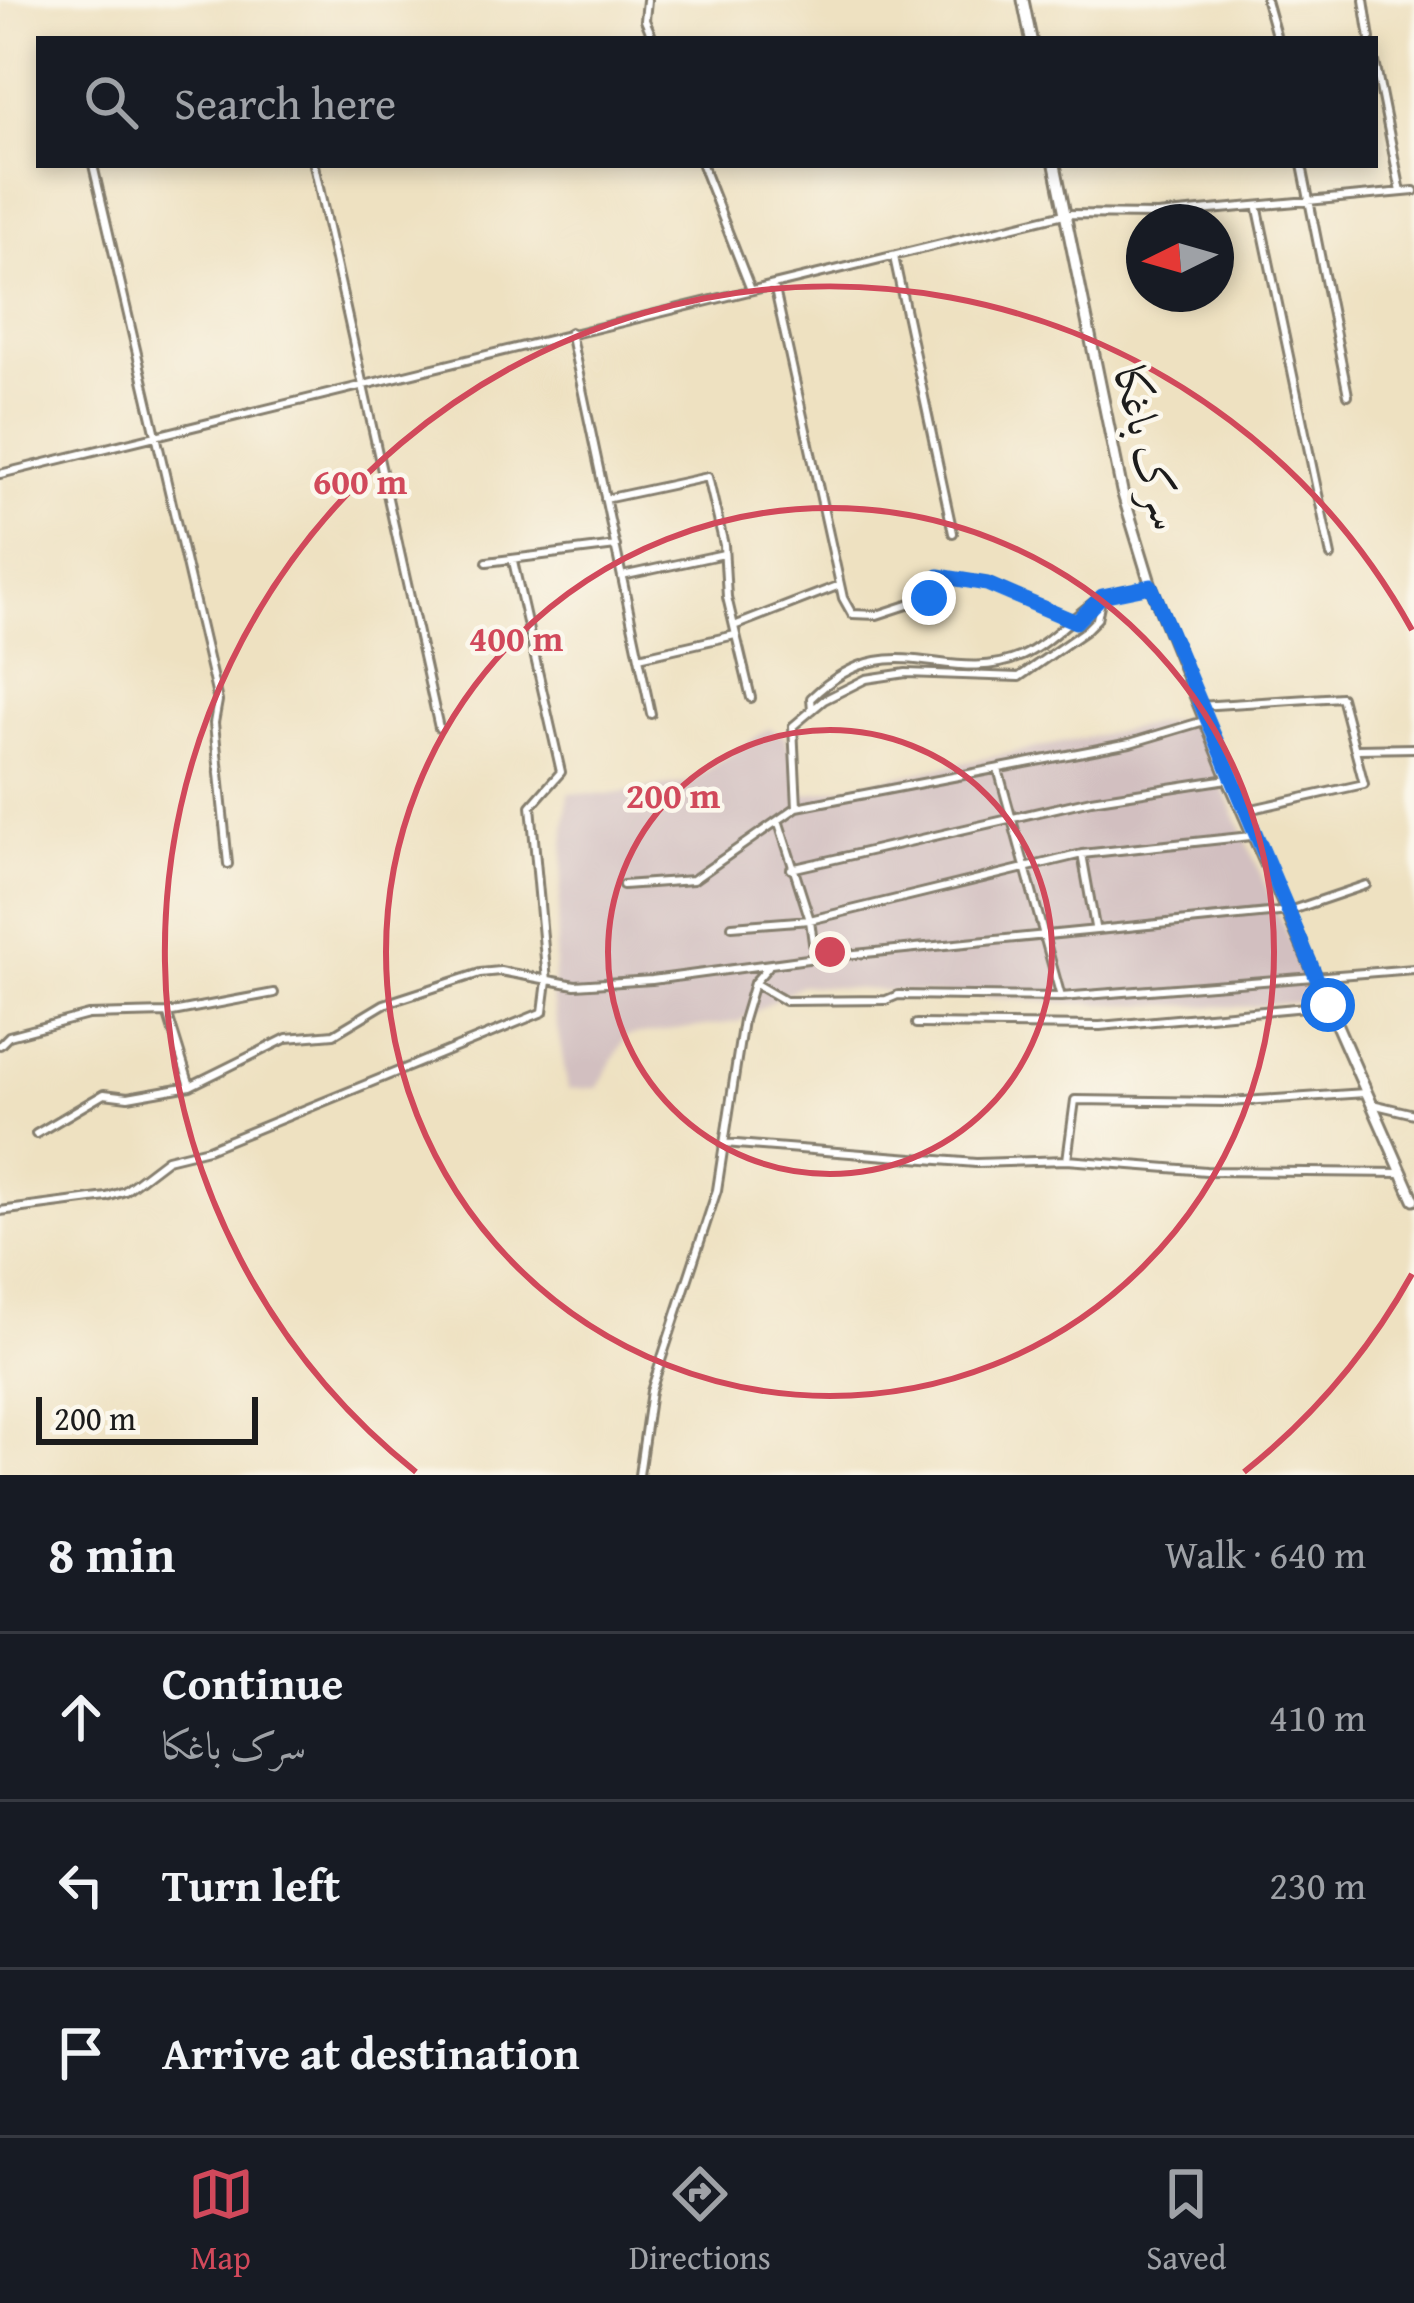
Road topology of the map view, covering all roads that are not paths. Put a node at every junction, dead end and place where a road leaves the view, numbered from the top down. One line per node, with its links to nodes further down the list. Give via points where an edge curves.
1 (646, 0): 5 (street)
2 (1023, 0): 6 (street)
3 (1266, 0): 7 (street)
4 (1364, 0): 8 (street)
5 (651, 36)
6 (1030, 36)
7 (1276, 36)
8 (1370, 36)
9 (1378, 77): 16 (street)
10 (94, 168): 26 (street)
11 (315, 168): 24 (street)
12 (703, 168): 22 (street)
13 (1055, 168): 19 (street, سرک باغکا)
14 (1303, 168): 17 (street)
15 (1414, 191): 16 (street)
16 (1401, 192): 17 (street)
17 (1308, 200): 18 (street); 25 (street)
18 (1258, 208): 19 (street); 32 (street)
19 (1064, 214): 20 (street); 37 (street, سرک باغکا, via 1122,490)
20 (894, 257): 21 (street); 29 (street)
21 (774, 285): 22 (street); 36 (street)
22 (751, 290): 23 (street)
23 (570, 332): 24 (street); 28 (street)
24 (363, 382): 26 (street); 47 (street)
25 (1348, 395)
26 (157, 432): 27 (street); 58 (street, via 218,701)
27 (0, 474)
28 (604, 499): 30 (street); 31 (street, via 705,475)
29 (952, 533)
30 (616, 546): 33 (street); 35 (street)
31 (724, 554): 35 (street); 40 (street)
32 (1331, 556)
33 (513, 561): 34 (street); 72 (street, via 562,772 531,806)
34 (487, 562)
35 (622, 576): 41 (street)
36 (840, 585): 39 (street, via 852,614 877,615 929,598 939,576 987,584); 40 (street)
37 (1151, 586): 38 (street); 43 (street, سرک باغکا)
38 (1102, 596): 39 (street); 44 (street, via 1085,632 1019,677 866,679)
39 (1076, 622): 44 (street, via 1022,656 988,664 866,661 838,672 811,698)
40 (735, 630): 41 (street); 42 (street)
41 (639, 657): 45 (street)
42 (751, 698)
43 (1199, 706): 46 (street, سرک باغکا); 49 (street, via 1341,697)
44 (812, 710): 52 (street, via 793,726)
45 (651, 714)
46 (1205, 721): 50 (street); 51 (street, سرک باغکا)
47 (439, 728)
48 (1414, 748): 49 (street)
49 (1357, 749): 53 (street, via 1364,784)
50 (998, 769): 52 (street); 54 (street)
51 (1228, 779): 53 (street, سرک باغکا); 54 (street)
52 (797, 807): 55 (street)
53 (1242, 811): 56 (street, سرک باغکا)
54 (1015, 820): 59 (street); 60 (street)
55 (779, 823): 60 (street); 61 (street, via 693,880)
56 (1255, 836): 57 (street); 63 (street, سرک باغکا)
57 (1082, 854): 59 (street); 66 (street)
58 (228, 864)
59 (1024, 868): 64 (street); 67 (street)
60 (791, 869): 64 (street)
61 (623, 885)
62 (1366, 885): 63 (street)
63 (1289, 911): 66 (street); 71 (street, سرک باغکا)
64 (811, 920): 65 (street); 68 (street)
65 (733, 926)
66 (1095, 928): 67 (street)
67 (1042, 939): 68 (street); 75 (street)
68 (815, 958): 69 (street)
69 (770, 964): 72 (street, via 652,980); 73 (street)
70 (1414, 969): 71 (street)
71 (1315, 974): 75 (street); 76 (street, سرک باغکا)
72 (547, 982): 80 (street, via 481,974 384,1004 334,1034 286,1037); 89 (street, via 543,1012 167,1159 125,1191)
73 (754, 982): 75 (street, via 784,1001); 84 (street)
74 (274, 993): 77 (street)
75 (1061, 997)
76 (1328, 1005): 78 (street, via 1100,1026); 81 (street, سرک باغکا)
77 (167, 1013): 79 (street, via 88,1015); 80 (street)
78 (916, 1024)
79 (0, 1045)
80 (190, 1086): 83 (street, via 104,1094)
81 (1369, 1098): 82 (street); 85 (street, via 1075,1100); 86 (street, سرک باغکا)
82 (1414, 1114)
83 (36, 1134)
84 (724, 1144): 85 (street, via 976,1163); 90 (street, via 717,1190 651,1390)
85 (1067, 1160): 86 (street)
86 (1402, 1173): 88 (street, سرک باغکا)
87 (0, 1192): 89 (street)
88 (1414, 1199)
89 (3, 1209)
90 (639, 1475)

